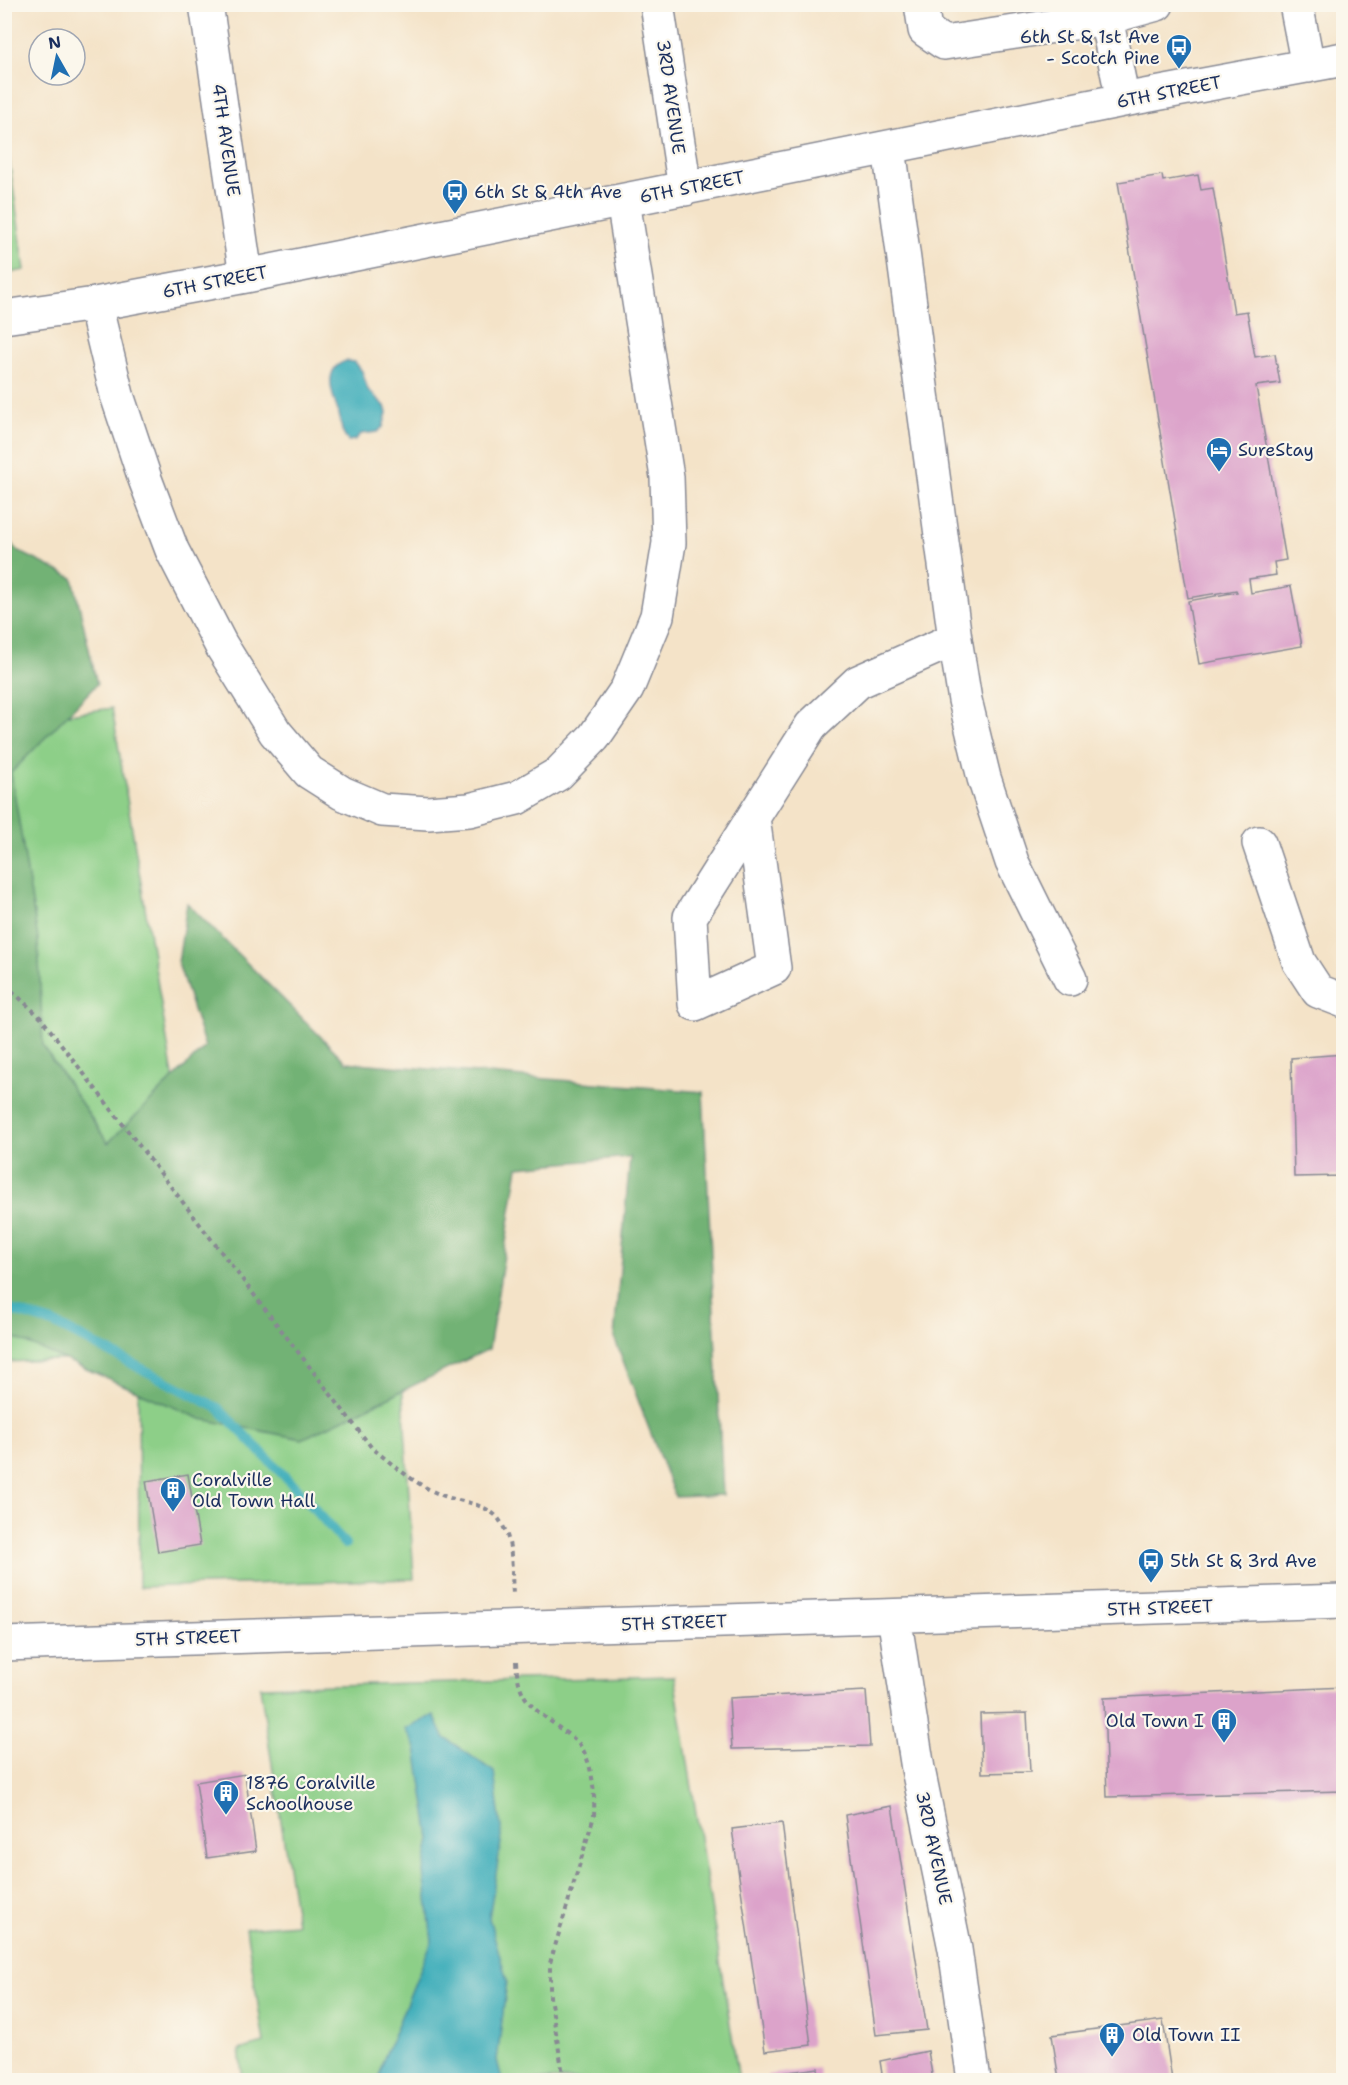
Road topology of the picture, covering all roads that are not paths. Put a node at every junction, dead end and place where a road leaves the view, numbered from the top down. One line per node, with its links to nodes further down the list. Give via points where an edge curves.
1 (206, 4): 13 (street, 4TH AVENUE)
2 (657, 4): 11 (street, 3RD AVENUE)
3 (921, 4): 6 (street, via 925,30 944,43)
4 (1157, 4): 6 (street)
5 (1296, 4): 8 (street)
6 (1106, 18): 9 (street)
7 (1344, 59): 8 (street, 6TH STREET)
8 (1308, 66): 9 (street, 6TH STREET)
9 (1123, 100): 10 (street, 6TH STREET)
10 (889, 148): 11 (street, 6TH STREET); 16 (street)
11 (685, 189): 12 (street, 6TH STREET)
12 (623, 201): 13 (street, 6TH STREET); 14 (street, via 667,477 669,543 657,616 627,689 587,745 558,774 517,798 469,810 382,810 342,793 309,772 276,732 221,645 172,550 117,395)
13 (246, 276): 14 (street, 6TH STREET)
14 (94, 304): 15 (street, 6TH STREET)
15 (4, 317)
16 (955, 639): 17 (street, via 858,682 811,726); 19 (street, via 984,778 1012,862)
17 (753, 818): 17 (street, via 774,968 695,1004 690,917)
18 (1259, 843): 20 (street, via 1299,962 1318,991)
19 (1070, 979)
20 (1344, 1001)
21 (1344, 1601): 22 (street, 5TH STREET)
22 (894, 1616): 23 (street, 5TH STREET); 24 (street, 3RD AVENUE, via 918,1769 955,1949)
23 (4, 1644)
24 (974, 2080)

